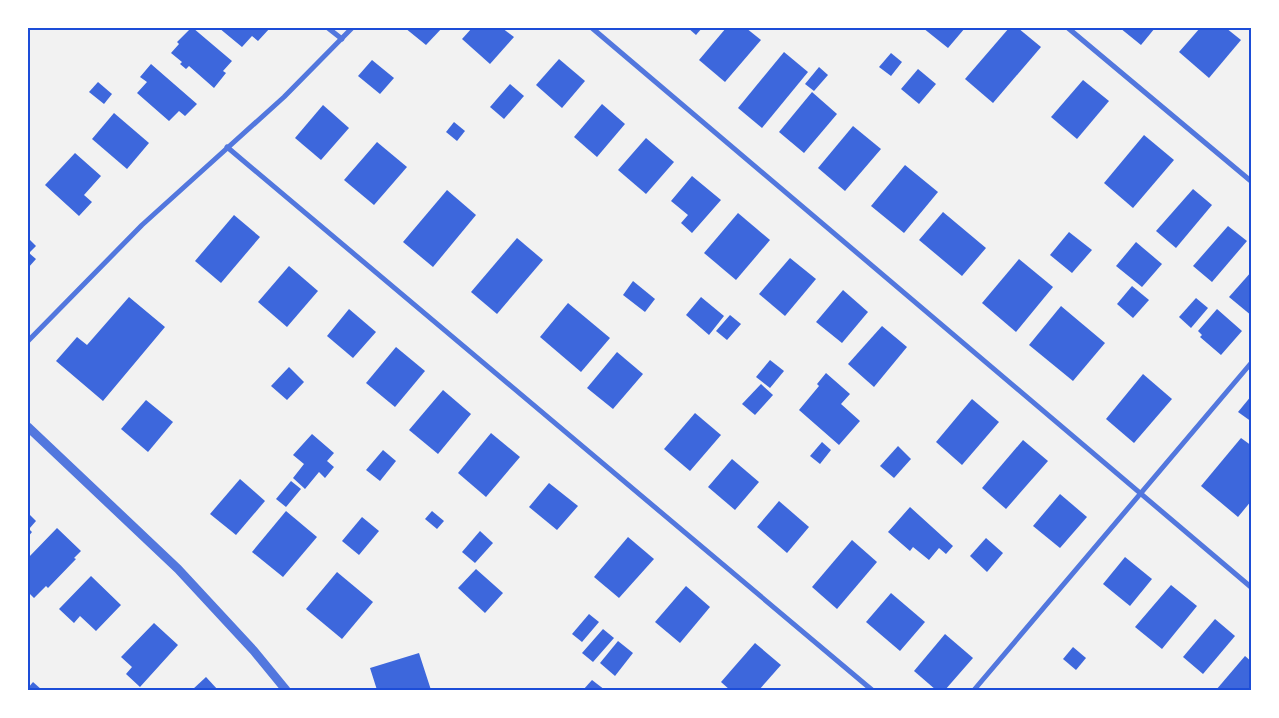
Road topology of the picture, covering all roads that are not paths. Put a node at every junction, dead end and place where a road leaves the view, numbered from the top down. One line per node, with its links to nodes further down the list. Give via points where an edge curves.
1 (328, 28): 5 (street)
2 (352, 28): 5 (street)
3 (592, 28): 11 (street)
4 (1068, 28): 7 (street)
5 (342, 39): 6 (street, via 284,97)
6 (227, 147): 8 (street, via 142,225); 14 (street)
7 (1252, 182)
8 (28, 341)
9 (1252, 362): 11 (street)
10 (28, 427): 13 (street, via 178,569)
11 (1140, 494): 12 (street); 15 (street)
12 (1252, 588)
13 (286, 690)
14 (872, 690)
15 (974, 690)

